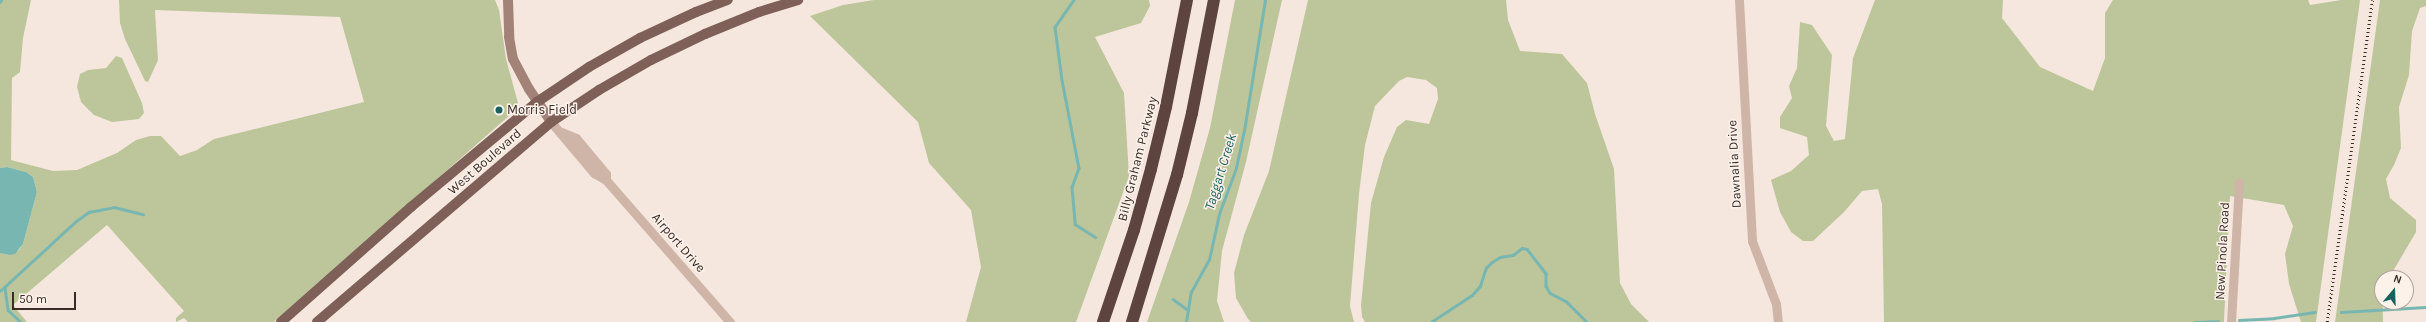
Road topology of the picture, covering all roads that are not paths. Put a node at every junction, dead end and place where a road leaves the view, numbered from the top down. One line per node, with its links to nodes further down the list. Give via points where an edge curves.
1 (508, 0): 7 (street, Airport Drive, via 509,37 513,59)
2 (728, 0): 7 (main road, West Boulevard, via 640,38)
3 (798, 0): 8 (main road, West Boulevard, via 759,12 705,34 651,60)
4 (1187, 0): 13 (highway, Billy Graham Parkway, via 1151,169 1134,230)
5 (1214, 0): 14 (highway, via 1177,175)
6 (1739, 0): 15 (street, Dawnalia Drive, via 1752,241 1776,304)
7 (537, 102): 8 (street, Airport Drive); 10 (main road, West Boulevard, via 417,202)
8 (551, 122): 11 (main road, West Boulevard); 12 (street, Airport Drive, via 594,173 606,180)
9 (2239, 182): 16 (street, New Pinola Road)
10 (281, 322)
11 (317, 322)
12 (730, 322)
13 (1103, 322)
14 (1132, 322)
15 (1778, 322)
16 (2231, 322)

